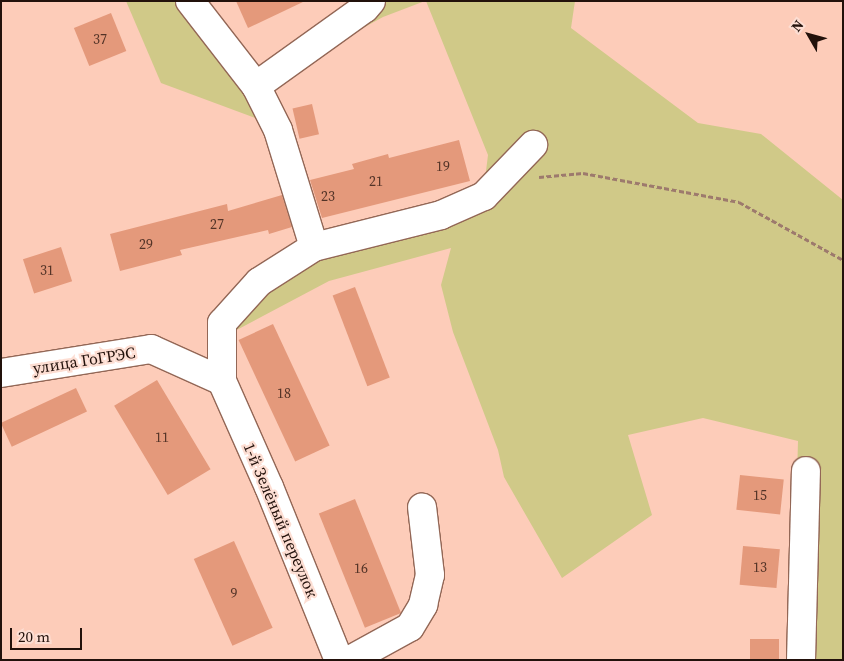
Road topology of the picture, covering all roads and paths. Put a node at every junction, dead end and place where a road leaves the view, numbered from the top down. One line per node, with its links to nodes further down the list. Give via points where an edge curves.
1 (190, 1): 3 (street)
2 (371, 1): 3 (street)
3 (256, 86): 6 (street, via 278,130)
4 (534, 145): 5 (street)
5 (501, 180): 6 (street, via 484,196 442,215); 7 (path, via 582,173 739,202)
6 (314, 248): 9 (street, via 259,282 222,323)
7 (843, 260)
8 (1, 373): 9 (street, улица ГоГРЭС, via 151,349)
9 (222, 381): 12 (street, 1-й Зелёный переулок, via 269,487)
10 (806, 471): 14 (street)
11 (422, 508): 13 (street, via 430,576 423,605 410,627)
12 (338, 660)
13 (350, 660)
14 (800, 660)

